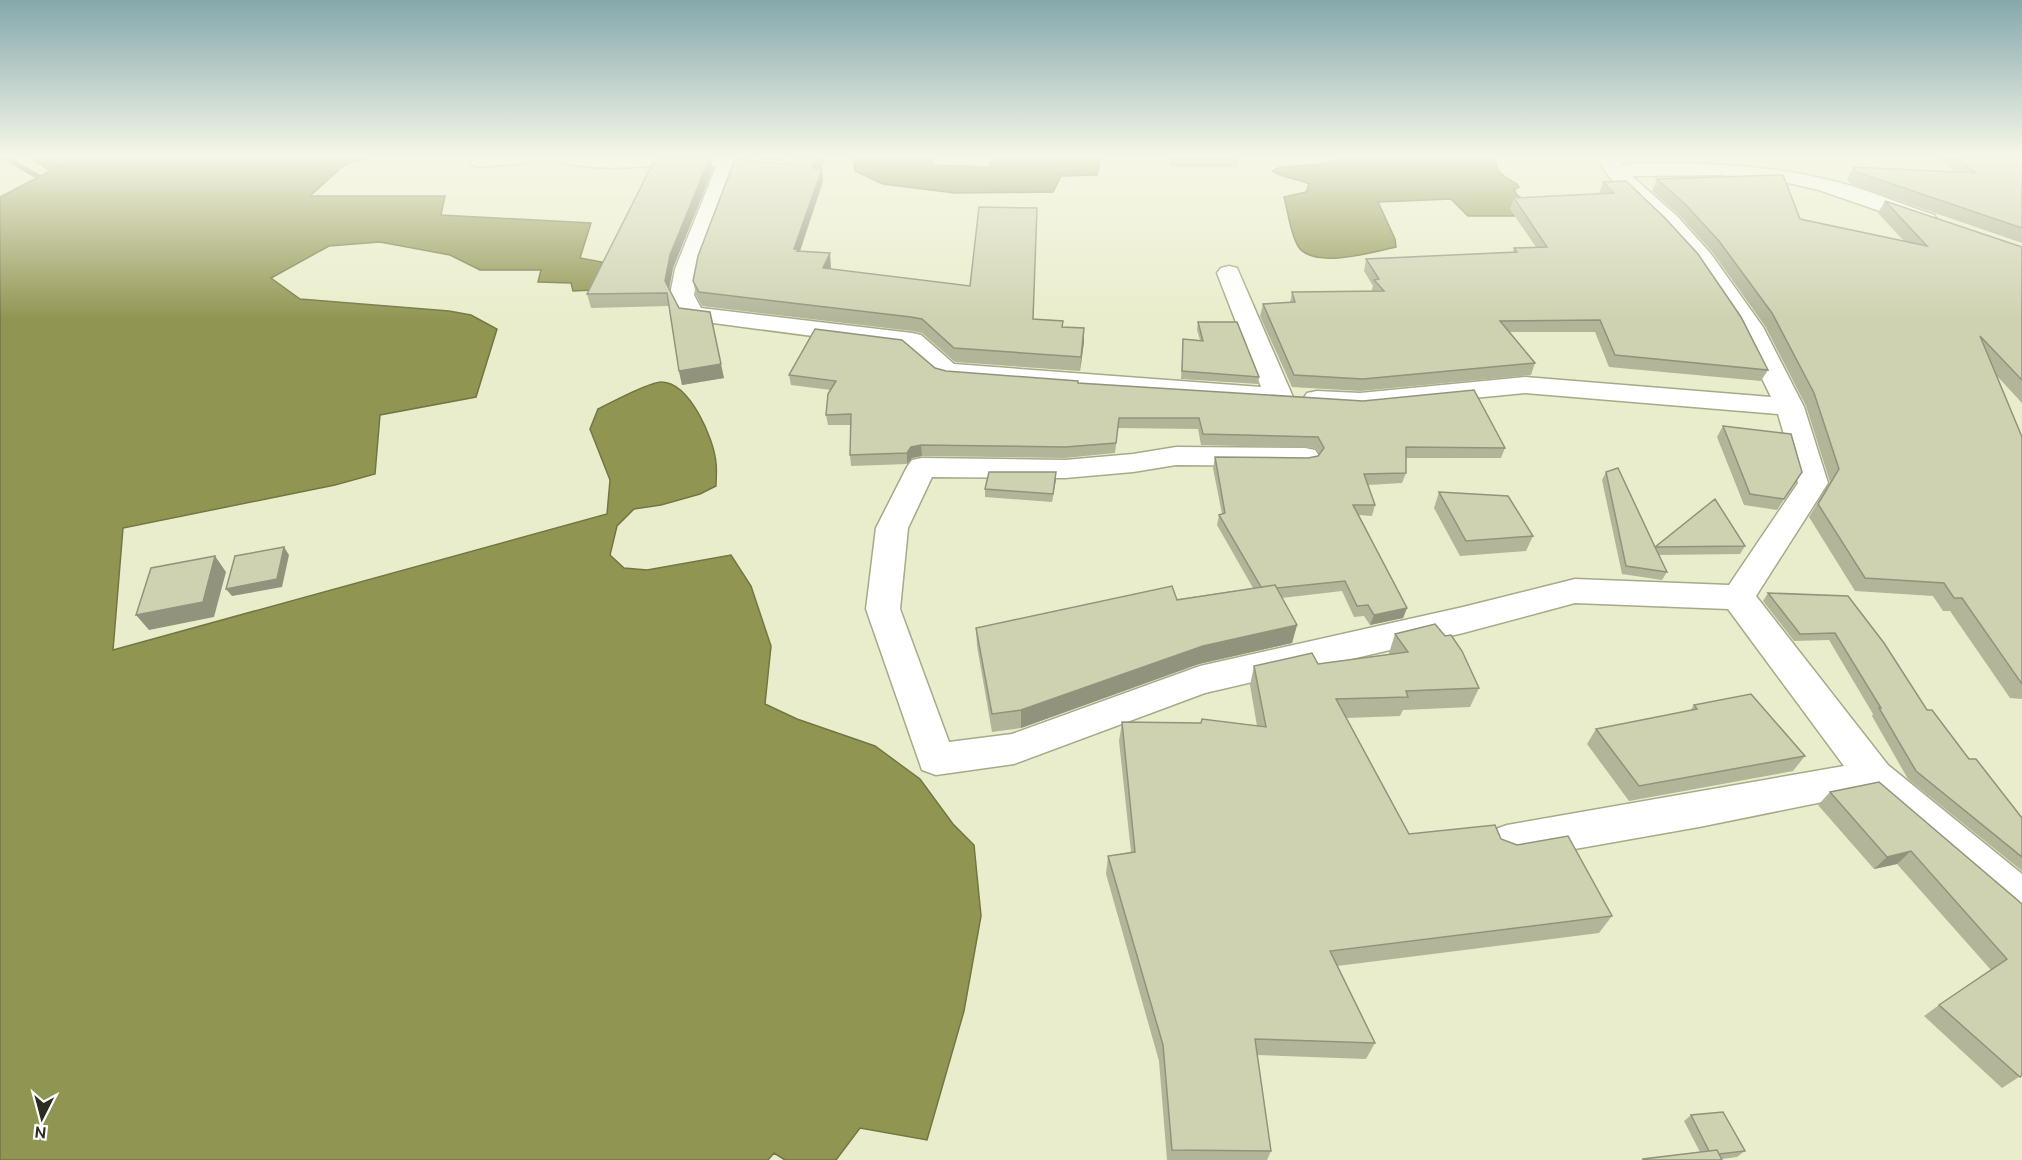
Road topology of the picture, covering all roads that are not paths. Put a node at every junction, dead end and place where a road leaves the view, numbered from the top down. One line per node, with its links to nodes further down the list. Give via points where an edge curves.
1 (710, 211): 6 (street, via 687,269 682,296 692,314 912,340 948,371)
2 (1659, 211): 7 (street, via 1703,259 1750,327)
3 (1901, 211): 4 (street)
4 (1944, 226)
5 (1229, 273): 6 (street)
6 (1279, 397): 7 (street, via 1360,401 1525,385)
7 (1790, 407): 9 (street, via 1813,483)
8 (1305, 457): 9 (street, via 1176,456 1065,469 922,467 892,528 883,609 936,759 1014,749 1200,681 1575,591)
9 (1738, 597): 10 (street)
10 (1874, 776): 11 (street); 12 (street)
11 (1508, 843)
12 (2022, 900)

